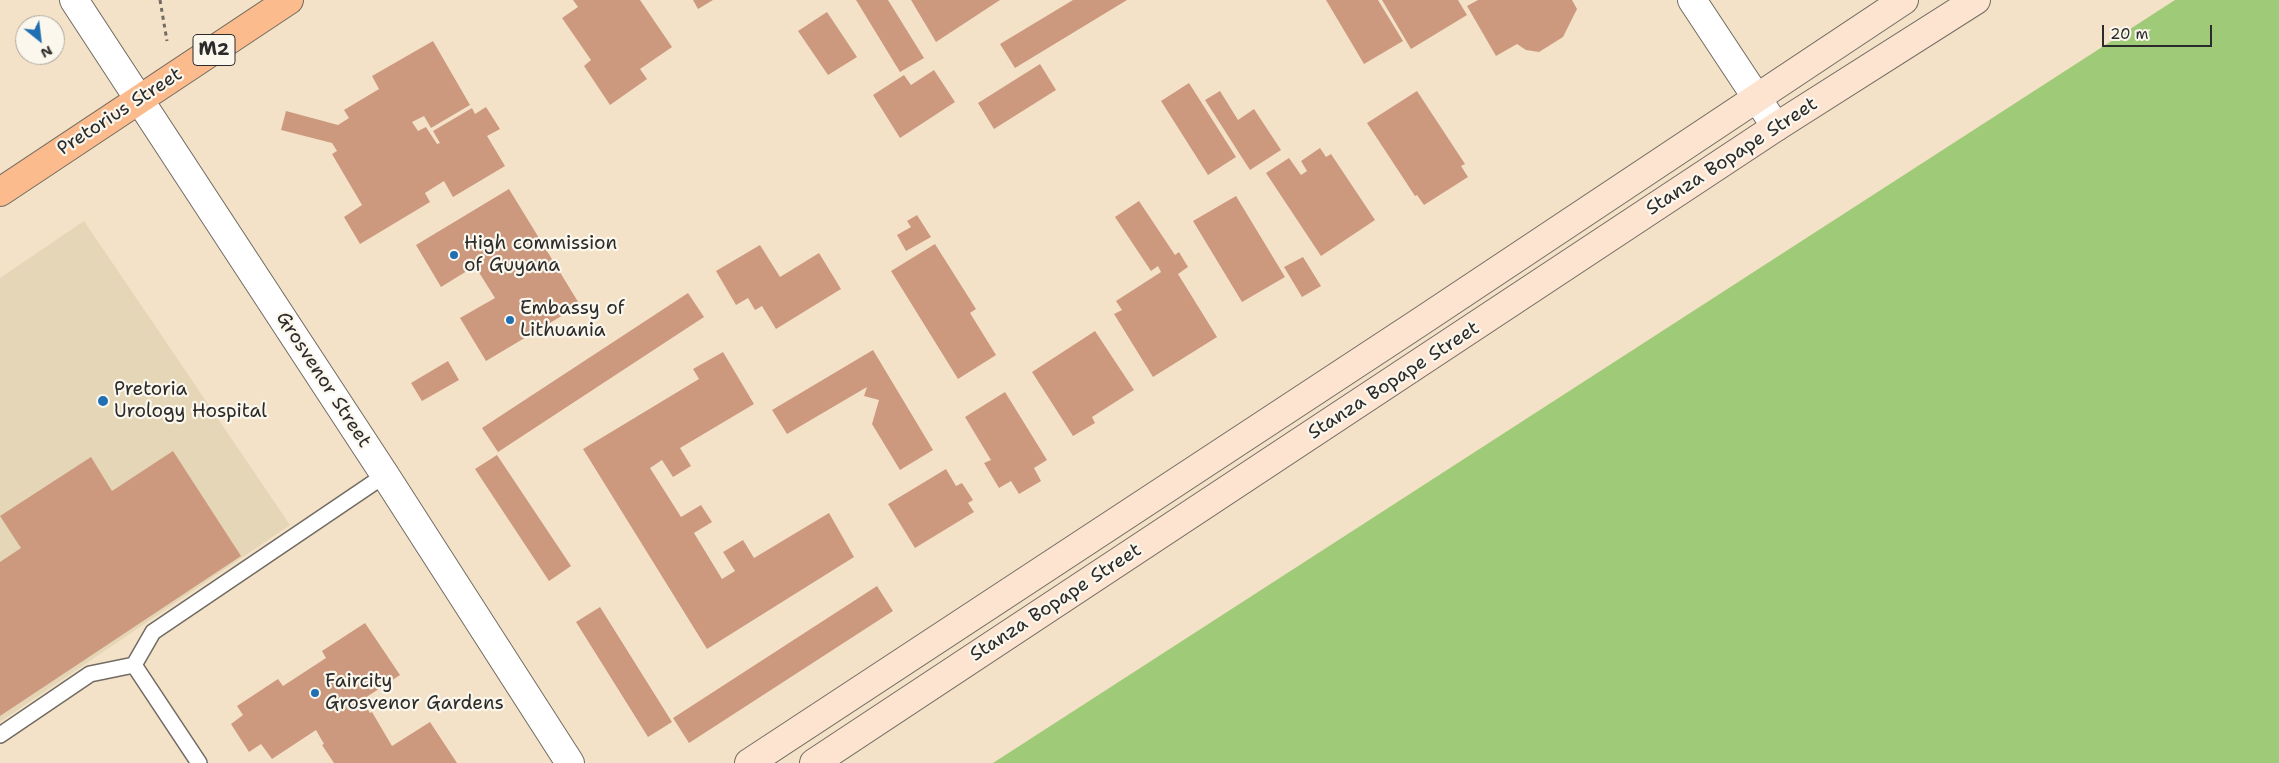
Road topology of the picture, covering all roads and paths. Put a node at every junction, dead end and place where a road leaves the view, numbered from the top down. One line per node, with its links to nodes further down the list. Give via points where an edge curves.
1 (74, 0): 9 (street, Grosvenor Street)
2 (160, 0): 7 (path)
3 (290, 0): 7 (main road, Pretorius Street / M2)
4 (1692, 0): 8 (street)
5 (1904, 0): 8 (main road, Stanza Bopape Street)
6 (1976, 0): 10 (main road, Stanza Bopape Street)
7 (173, 77): 9 (main road, Pretorius Street / M2)
8 (1756, 97): 10 (street); 17 (main road, Stanza Bopape Street, via 1412,328)
9 (138, 100): 11 (main road, Pretorius Street / M2); 12 (street, Grosvenor Street)
10 (1776, 127): 18 (main road, Stanza Bopape Street)
11 (0, 192)
12 (385, 475): 13 (lane, via 153,632); 16 (street, Grosvenor Street)
13 (134, 665): 14 (lane, via 90,674); 15 (lane)
14 (0, 735)
15 (199, 763)
16 (570, 763)
17 (749, 763)
18 (814, 763)

